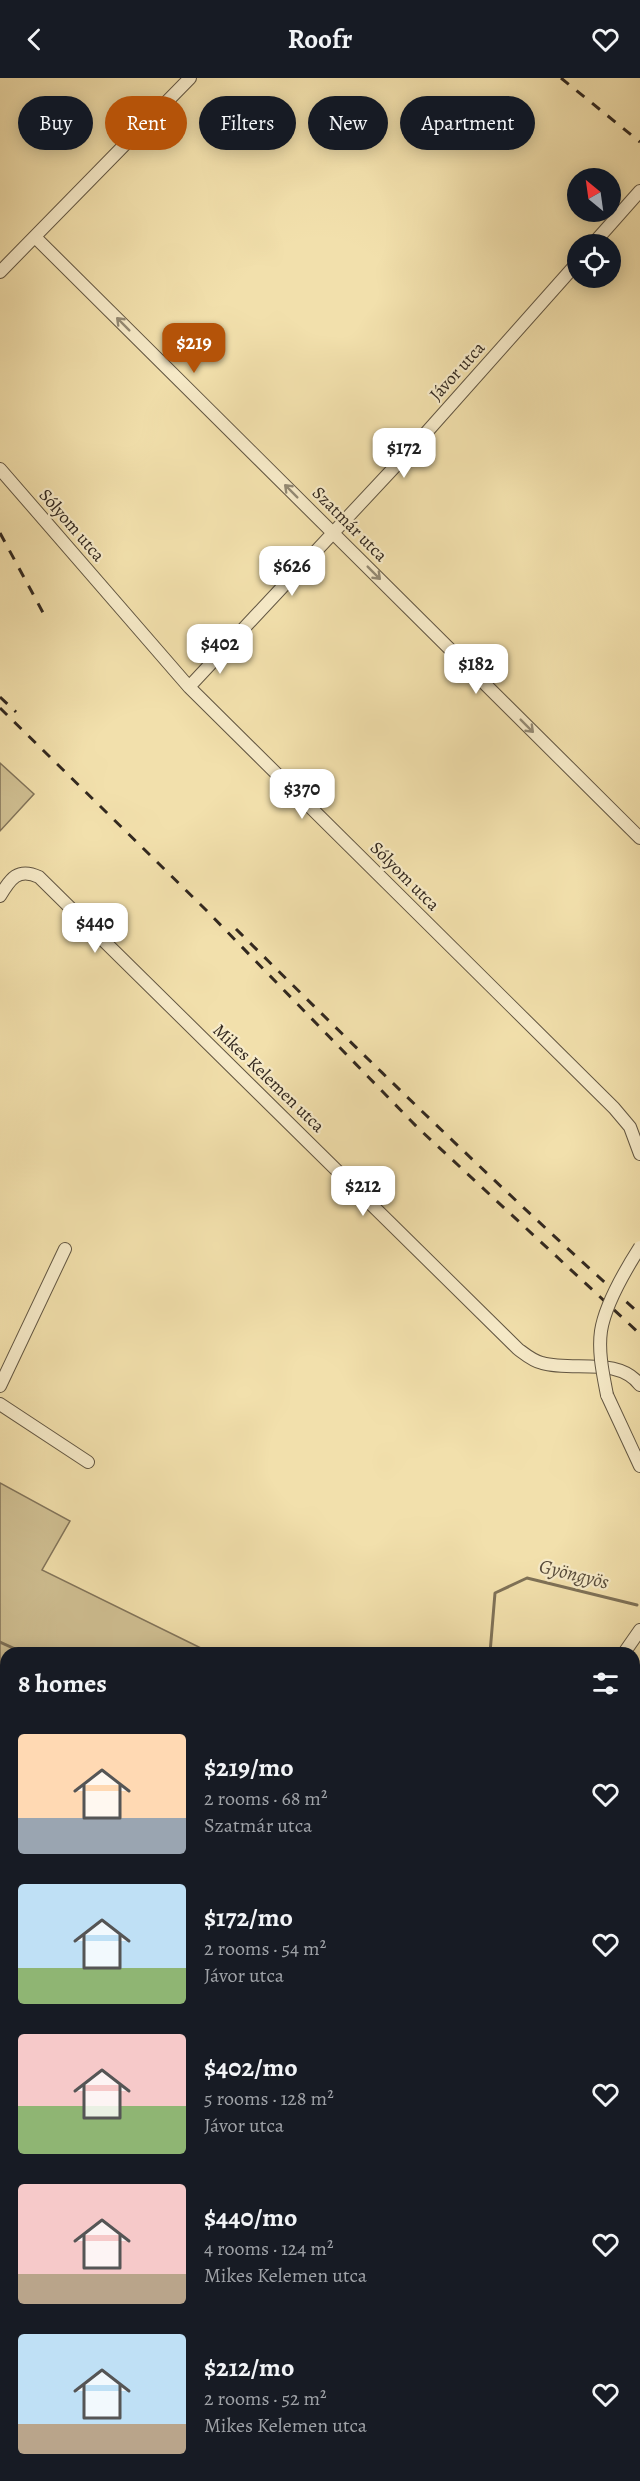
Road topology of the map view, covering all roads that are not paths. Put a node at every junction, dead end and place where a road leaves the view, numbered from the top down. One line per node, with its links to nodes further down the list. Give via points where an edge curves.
1 (190, 78): 4 (street)
2 (640, 191): 3 (street)
3 (602, 234)
4 (35, 237): 5 (street); 8 (street, Szatmár utca, one-way to 4)
5 (0, 272)
6 (567, 274): 8 (street, Jávor utca)
7 (0, 469): 9 (street, Sólyom utca)
8 (333, 532): 9 (street, Jávor utca); 10 (street, Szatmár utca, one-way to 10)
9 (189, 687): 12 (street, Sólyom utca, via 614,1108 630,1127)
10 (640, 838)
11 (0, 896): 15 (street, Mikes Kelemen utca, via 19,873 39,877 518,1349 550,1365 627,1372)
12 (640, 1150)
13 (640, 1247): 19 (street, bridge, via 601,1329 607,1395)
14 (64, 1249): 16 (street)
15 (640, 1385)
16 (0, 1386)
17 (0, 1404): 18 (street)
18 (88, 1462)
19 (640, 1466)
20 (640, 1630): 21 (street)
21 (628, 1647)

